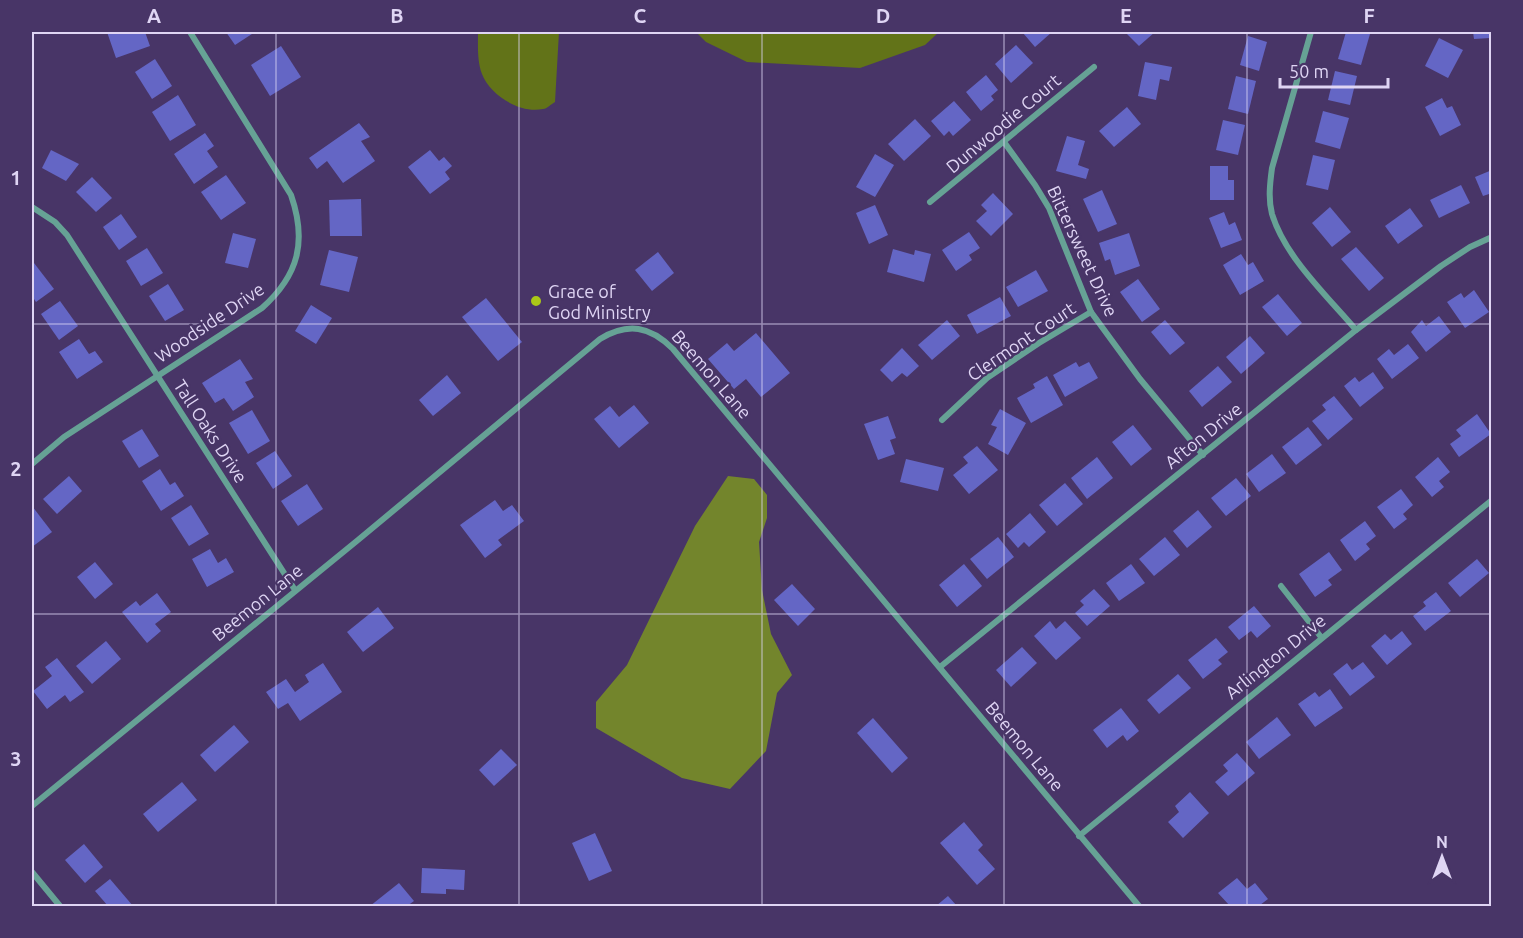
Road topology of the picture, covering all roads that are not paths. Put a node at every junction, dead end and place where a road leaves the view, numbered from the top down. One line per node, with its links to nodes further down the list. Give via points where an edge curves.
1 (190, 32): 10 (street, Woodside Drive, via 291,195 298,213 299,248 287,281 262,308)
2 (1311, 32): 9 (street, via 1272,168 1272,213 1301,267)
3 (1094, 67): 4 (street, Dunwoodie Court)
4 (1004, 142): 5 (street, Dunwoodie Court); 8 (street, Bittersweet Drive, via 1049,208)
5 (930, 202)
6 (32, 207): 10 (street, Tall Oaks Drive, via 67,235)
7 (1491, 237): 9 (street, Afton Drive, via 1441,266)
8 (1091, 312): 11 (street, Clermont Court, via 987,378); 12 (street, Bittersweet Drive)
9 (1356, 330): 12 (street, Afton Drive)
10 (158, 376): 13 (street, Woodside Drive, via 64,437); 16 (street, Tall Oaks Drive)
11 (942, 420)
12 (1203, 455): 18 (street, Afton Drive)
13 (32, 464)
14 (1491, 500): 17 (street, Arlington Drive)
15 (1281, 586): 17 (street)
16 (295, 590): 18 (street, Beemon Lane, via 600,339 611,332 634,328 656,334 673,349); 19 (street, Beemon Lane)
17 (1321, 637): 20 (street, Arlington Drive)
18 (940, 667): 20 (street, Beemon Lane)
19 (32, 806)
20 (1079, 836): 23 (street, Beemon Lane)
21 (32, 872): 22 (street)
22 (60, 906)
23 (1139, 906)

